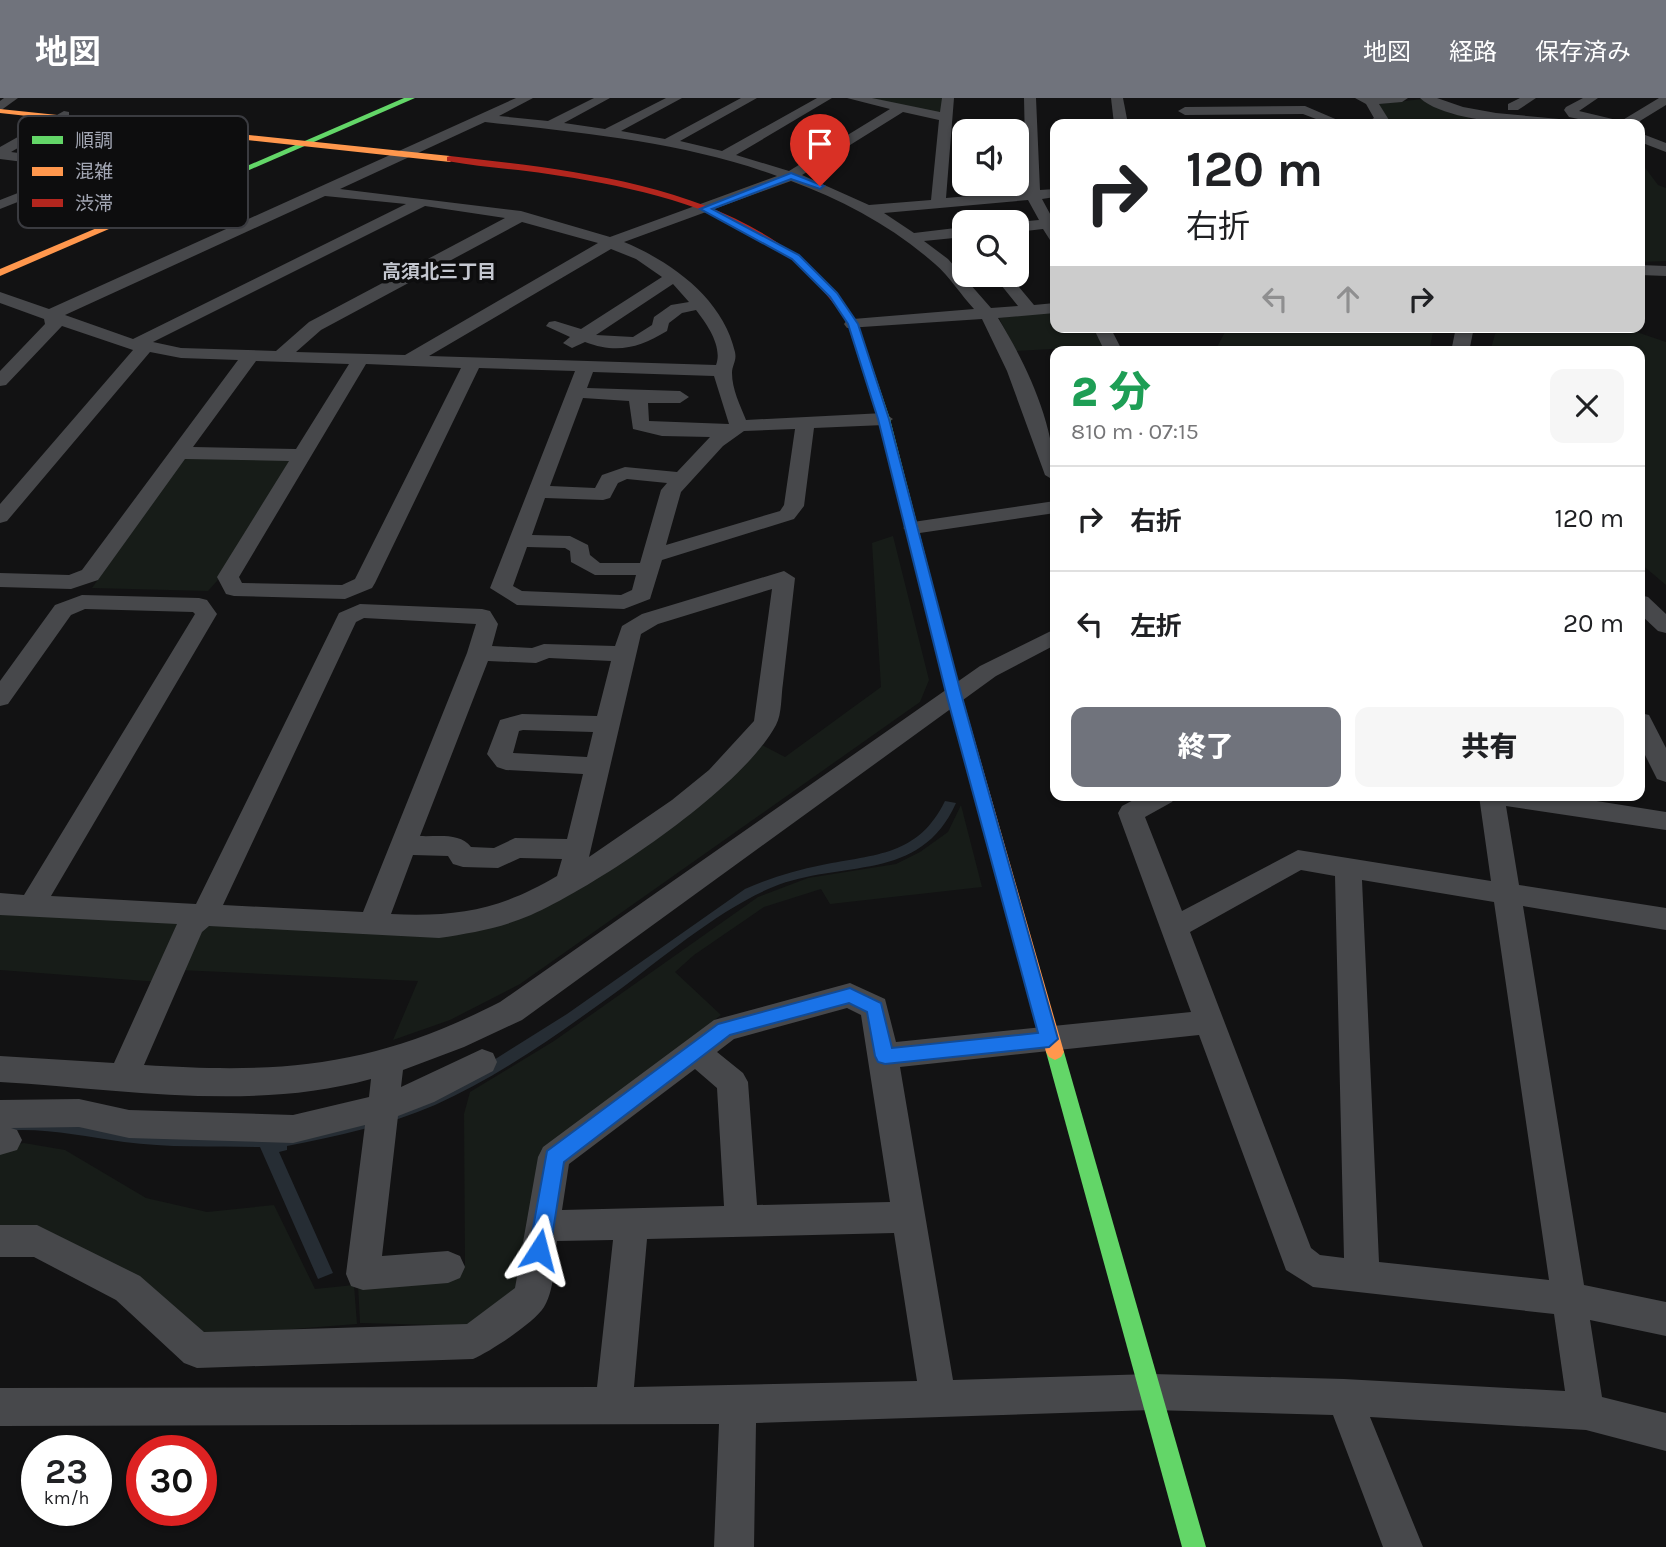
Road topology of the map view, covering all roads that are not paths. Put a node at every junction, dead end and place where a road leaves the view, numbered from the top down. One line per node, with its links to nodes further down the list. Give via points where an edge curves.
1 (12, 98): 25 (street)
2 (390, 98): 42 (street)
3 (411, 98): 44 (street)
4 (527, 98): 30 (street)
5 (604, 98): 38 (street)
6 (676, 98): 39 (street)
7 (751, 98): 45 (street)
8 (826, 98): 49 (street)
9 (853, 98): 23 (street)
10 (948, 98): 29 (street)
11 (1030, 98): 56 (street)
12 (1117, 98): 31 (street)
13 (1293, 98): 21 (street)
14 (1402, 98): 20 (street)
15 (1426, 98): 26 (street)
16 (1484, 98): 26 (street)
17 (1530, 98): 22 (street)
18 (1592, 98): 36 (street, via 1572,110)
19 (1666, 99): 37 (street)
20 (1366, 100): 34 (street)
21 (1244, 106): 24 (street); 32 (street); 33 (street, via 1305,110)
22 (1513, 107)
23 (901, 108): 29 (street); 53 (street)
24 (1184, 108)
25 (0, 109): 27 (street)
26 (1458, 111): 35 (street)
27 (65, 115): 28 (street)
28 (74, 116)
29 (945, 117): 59 (street)
30 (484, 118): 38 (street); 47 (street)
31 (1120, 119)
32 (1259, 119)
33 (1328, 119)
34 (1381, 119)
35 (1527, 119)
36 (1596, 119)
37 (1634, 119)
38 (550, 125): 39 (street)
39 (609, 132): 45 (street)
40 (248, 136): 42 (street)
41 (1645, 139): 46 (street)
42 (286, 141): 44 (street); 51 (street)
43 (18, 143): 48 (street)
44 (305, 143): 47 (street); 52 (street)
45 (667, 143): 49 (street)
46 (1666, 148)
47 (405, 153): 54 (street); 61 (street, via 583,175 668,195)
48 (0, 154): 50 (street)
49 (726, 155): 53 (street)
50 (18, 157)
51 (248, 157)
52 (248, 167)
53 (791, 176): 61 (street); 62 (street)
54 (324, 191): 58 (street); 64 (street)
55 (1050, 193): 56 (street)
56 (1033, 195): 59 (street); 65 (street)
57 (18, 198): 60 (street)
58 (420, 203): 63 (street); 91 (street)
59 (938, 204): 62 (street)
60 (0, 205)
61 (705, 209): 73 (street); 88 (street, via 795,257 834,295)
62 (868, 210): 72 (street)
63 (521, 216): 73 (street); 93 (street, via 316,326)
64 (248, 226)
65 (1050, 226)
66 (84, 228): 74 (street)
67 (106, 228): 77 (street)
68 (243, 228): 86 (street)
69 (1029, 228): 70 (street)
70 (1050, 230)
71 (952, 233): 72 (street)
72 (909, 238): 85 (street, via 954,274)
73 (614, 241): 78 (street); 95 (street)
74 (0, 264)
75 (1645, 270): 76 (street)
76 (1666, 271)
77 (0, 273)
78 (673, 277): 81 (street); 90 (street)
79 (1011, 287): 84 (street)
80 (0, 297): 82 (street)
81 (702, 304): 90 (street, via 677,309 660,321 661,327 637,342 600,342); 99 (street, via 715,322 727,360)
82 (27, 308): 86 (street); 87 (street)
83 (1050, 308): 84 (street)
84 (1030, 310): 85 (street)
85 (987, 314): 88 (street); 109 (street, via 1005,346)
86 (51, 315): 91 (street); 100 (street, via 54,325)
87 (9, 316)
88 (853, 324): 104 (street)
89 (555, 326): 90 (street)
90 (583, 335): 97 (street)
91 (140, 346): 92 (street); 113 (street)
92 (250, 356): 93 (street); 107 (street)
93 (281, 356): 94 (street)
94 (360, 360): 95 (street); 108 (street)
95 (409, 360): 96 (street)
96 (473, 362): 97 (street); 108 (street, via 364,583 345,592 233,589 228,577)
97 (538, 364): 98 (street)
98 (586, 366): 99 (street); 101 (street)
99 (723, 371): 106 (street)
100 (0, 381)
101 (576, 393): 102 (street); 111 (street)
102 (638, 397): 103 (street); 106 (street, via 640,425 662,430)
103 (680, 397)
104 (884, 419): 105 (street); 114 (street)
105 (805, 423): 106 (street); 116 (street, via 794,506 788,515)
106 (735, 429): 110 (street)
107 (179, 453): 108 (street); 117 (street, via 90,575 71,582)
108 (302, 455)
109 (1050, 462)
110 (682, 478): 111 (street, via 625,473 609,479 603,494); 116 (street, via 671,490)
111 (538, 492): 115 (street)
112 (1050, 508): 114 (street)
113 (0, 517)
114 (913, 528): 123 (street)
115 (519, 541): 116 (street, via 570,542 582,549 579,557 595,569); 116 (street, via 501,588 517,598 624,602 642,594)
116 (651, 563)
117 (0, 580)
118 (1645, 607): 119 (street)
119 (1666, 626)
120 (1050, 639): 123 (street, via 988,671)
121 (479, 653): 122 (street); 133 (street); 140 (street, via 487,624 482,616 360,611 347,618)
122 (625, 654): 125 (street); 136 (street, via 630,631 650,619 784,578 766,722 754,741 651,829)
123 (955, 697): 145 (street); 148 (street, via 511,1012 473,1032)
124 (0, 698): 139 (street, via 63,610 82,602 199,604 206,614)
125 (607, 724): 127 (street); 127 (street, via 522,722 509,726 499,754 506,761)
126 (1645, 735): 128 (street)
127 (597, 766): 134 (street)
128 (1666, 773)
129 (1154, 801): 143 (street, via 1131,813)
130 (1493, 801): 137 (street)
131 (1536, 801): 132 (street)
132 (1666, 821)
133 (404, 845): 134 (street, via 456,847 463,857 498,858 515,848); 142 (street)
134 (577, 849): 136 (street)
135 (1348, 868): 137 (street); 143 (street, via 1298,860); 160 (street)
136 (570, 880): 142 (street, via 492,918 439,927)
137 (1507, 893): 141 (street); 161 (street)
138 (0, 904): 139 (street)
139 (31, 906): 140 (street)
140 (205, 913): 142 (street); 151 (street, via 191,925)
141 (1666, 919)
142 (373, 923)
143 (1174, 928): 144 (street)
144 (1209, 1022): 145 (street); 160 (street, via 1298,1259 1313,1271)
145 (1049, 1039): 147 (street); 163 (street)
146 (694, 1050): 147 (street, via 725,1029 850,995 875,1008); 155 (street, via 732,1082); 157 (street, via 554,1157)
147 (885, 1056): 154 (street)
148 (389, 1060): 151 (street, via 351,1071 263,1083); 152 (street)
149 (482, 1062): 152 (street)
150 (0, 1069): 151 (street)
151 (124, 1075)
152 (384, 1107): 153 (street, via 293,1129 129,1124 79,1113); 159 (street, via 363,1274)
153 (2, 1132)
154 (910, 1217): 155 (street); 165 (street)
155 (742, 1222): 156 (street)
156 (632, 1224): 157 (street); 166 (street)
157 (543, 1226): 158 (street, via 531,1297 473,1341 197,1350 128,1288 37,1241)
158 (0, 1241)
159 (449, 1267)
160 (1362, 1276): 161 (street)
161 (1569, 1299): 162 (street); 169 (street)
162 (1666, 1320)
163 (1152, 1392): 164 (street); 165 (street); 172 (street)
164 (1344, 1397): 169 (street); 173 (street)
165 (938, 1400): 167 (street)
166 (614, 1403): 167 (street); 168 (street)
167 (737, 1405): 171 (street)
168 (0, 1407)
169 (1586, 1411): 170 (street)
170 (1666, 1432)
171 (734, 1547)
172 (1194, 1547)
173 (1403, 1547)

